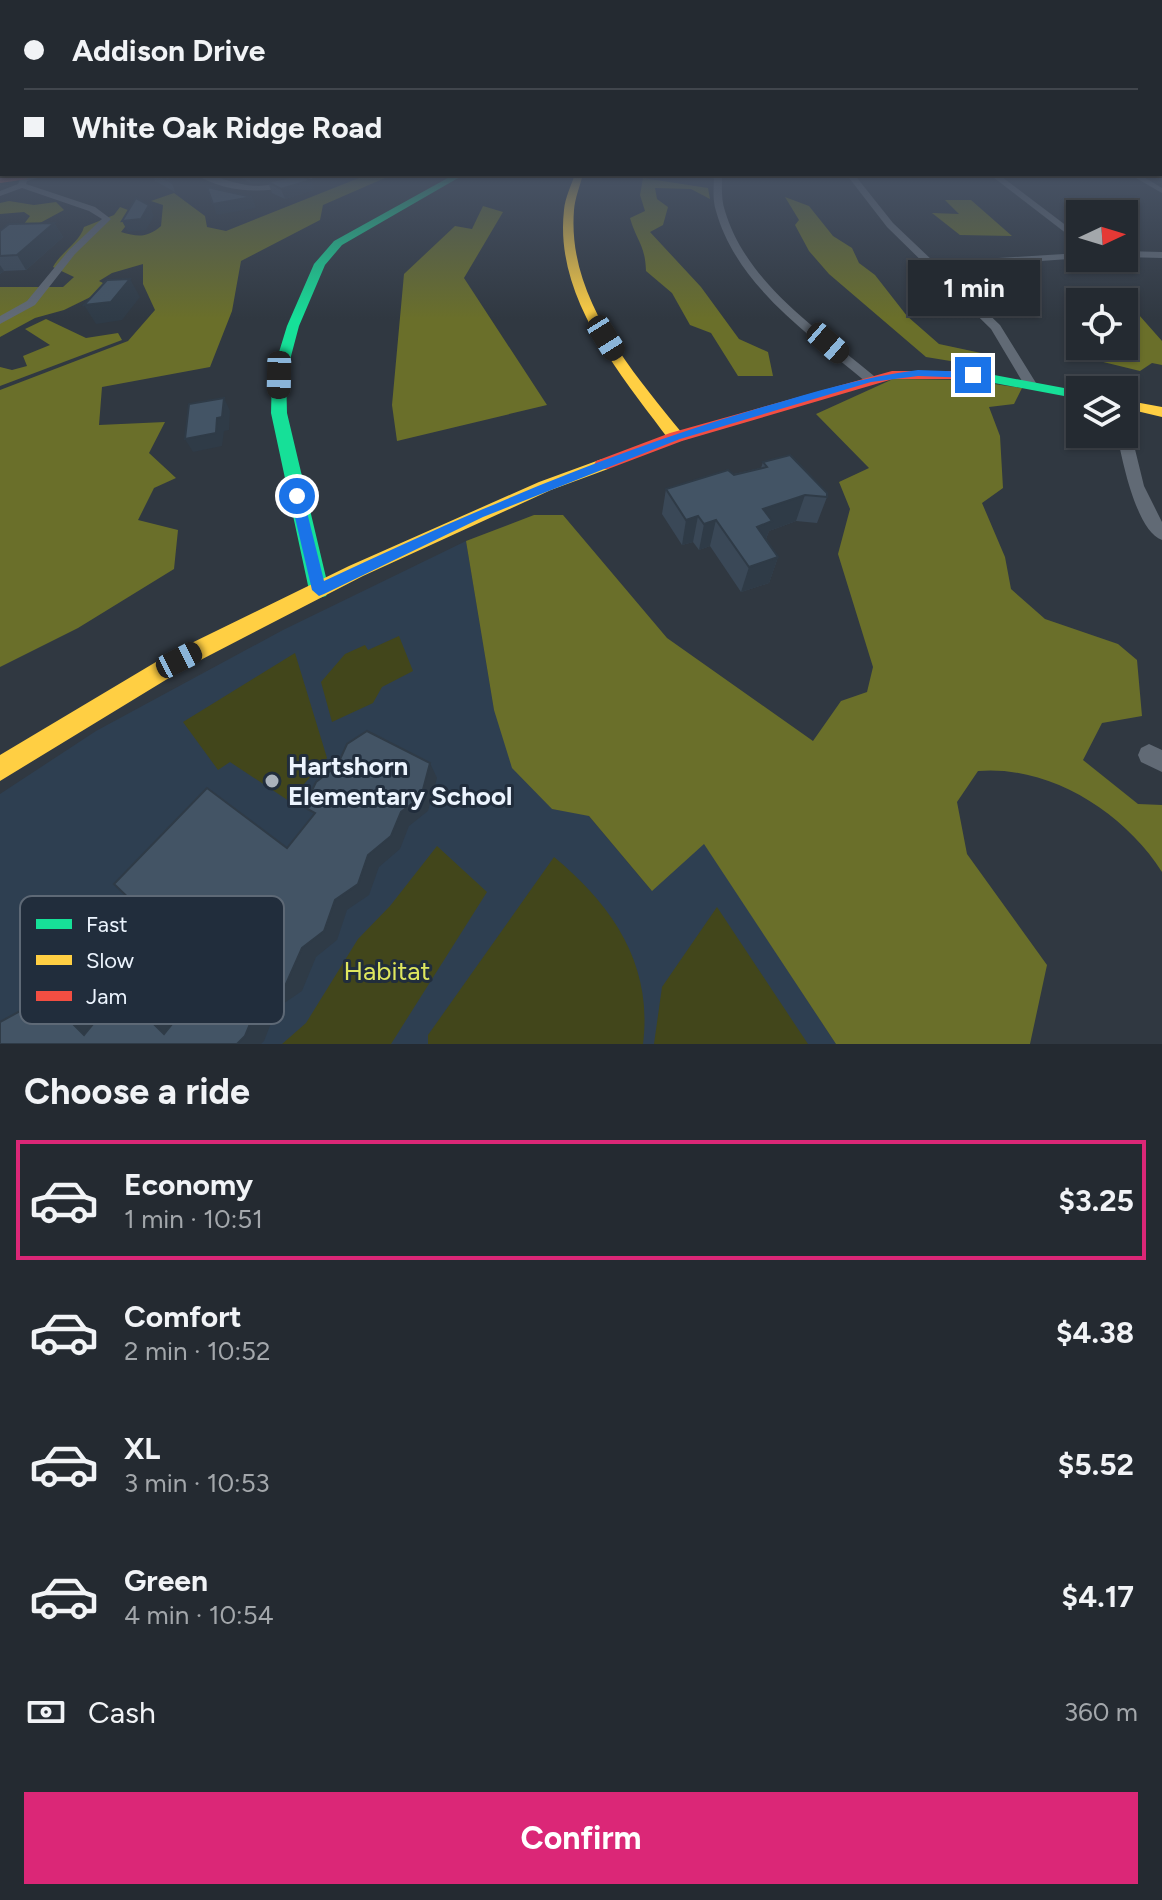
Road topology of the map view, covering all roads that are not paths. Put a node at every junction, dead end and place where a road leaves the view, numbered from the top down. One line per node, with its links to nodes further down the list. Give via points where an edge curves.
1 (104, 222): 10 (street, via 64,260 31,303)
2 (376, 222): 19 (street, via 338,243 320,264 279,375 279,413)
3 (570, 222): 16 (street, via 583,295 629,375)
4 (724, 222): 11 (street, via 760,282)
5 (887, 222): 9 (street)
6 (1138, 254): 7 (street)
7 (1162, 255)
8 (1066, 257): 9 (street)
9 (932, 265): 12 (street, via 996,327)
10 (0, 321)
11 (870, 379): 12 (street, via 948,374); 16 (street)
12 (1030, 383): 13 (street)
13 (1066, 392)
14 (1138, 407): 15 (street)
15 (1162, 412)
16 (676, 437): 19 (street, via 478,514)
17 (1127, 448): 18 (street, via 1132,480)
18 (1162, 534)
19 (319, 590): 20 (street, via 166,668)
20 (0, 769)

